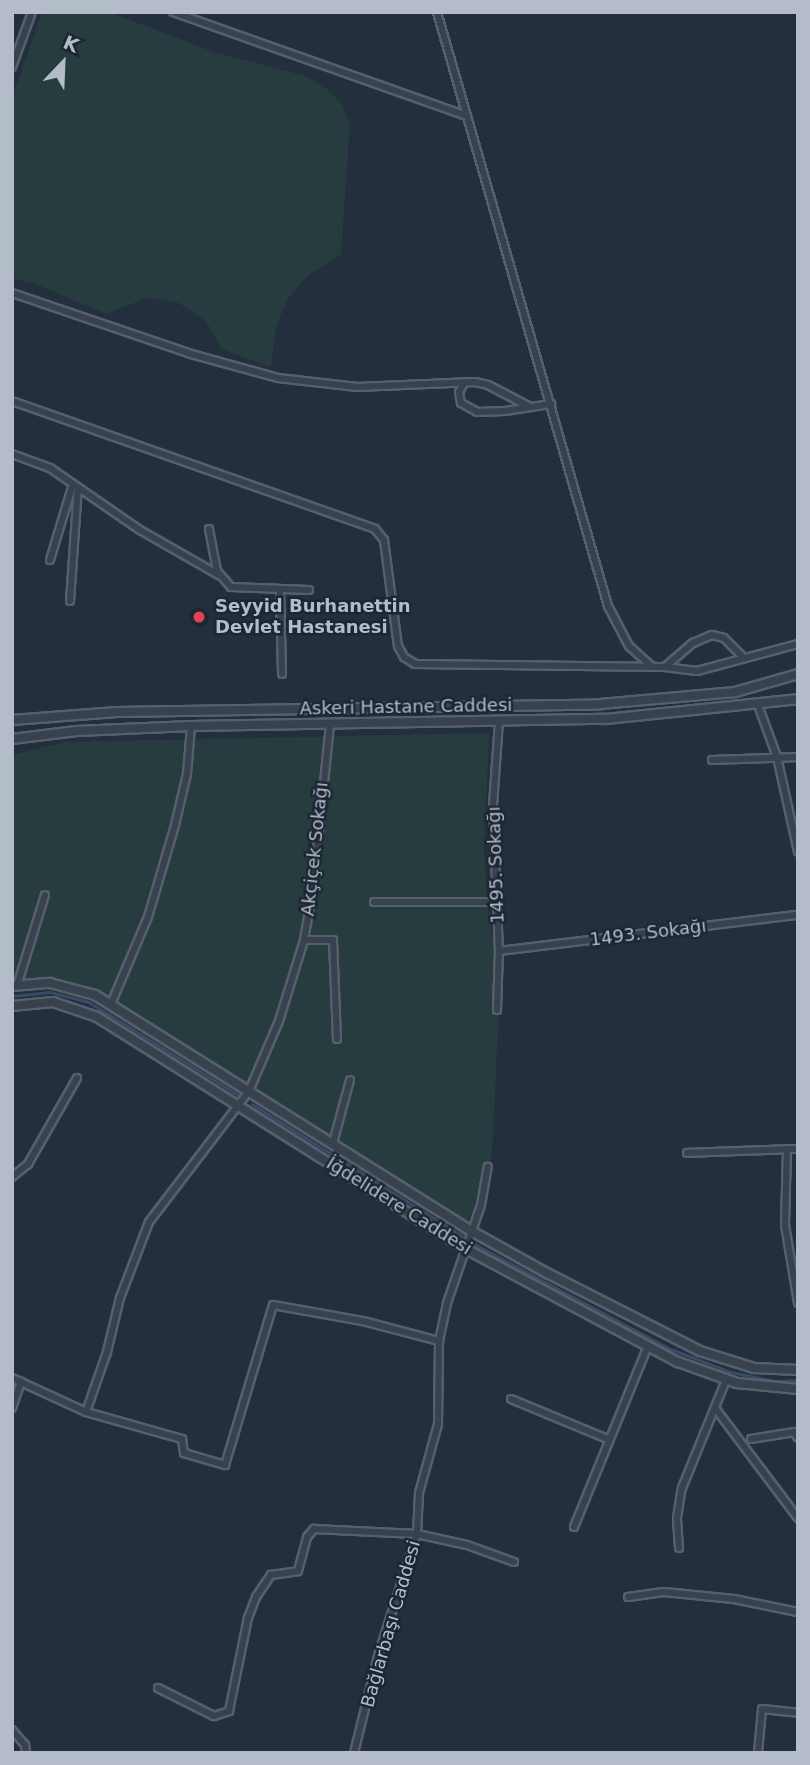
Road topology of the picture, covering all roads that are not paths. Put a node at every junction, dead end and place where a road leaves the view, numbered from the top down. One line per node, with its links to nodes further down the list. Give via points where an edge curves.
1 (32, 12): 4 (street)
2 (173, 12): 5 (street)
3 (437, 12): 5 (street)
4 (12, 67)
5 (467, 116): 9 (street)
6 (12, 293): 7 (street, via 191,354 286,379 357,387)
7 (464, 383): 10 (street, via 484,384); 10 (street, via 460,400 472,410 488,413)
8 (12, 401): 21 (street, via 371,527 384,540 398,646 411,663)
9 (551, 404): 10 (street); 21 (street, via 608,606 629,646)
10 (530, 407)
11 (12, 454): 12 (street, via 40,463)
12 (75, 486): 14 (street); 15 (street); 18 (street)
13 (209, 529): 15 (street)
14 (50, 560)
15 (219, 575): 16 (street, via 235,588)
16 (280, 590): 17 (street); 23 (street)
17 (309, 590)
18 (70, 601)
19 (798, 644): 20 (street)
20 (744, 658): 22 (street, via 697,671); 22 (street, via 724,638 712,635 693,643)
21 (652, 667): 22 (street)
22 (665, 667)
23 (282, 674)
24 (798, 674): 27 (street, Askeri Hastane Caddesi, via 734,692 600,704 117,712)
25 (798, 699): 26 (street, Askeri Hastane Caddesi)
26 (758, 705): 28 (street, Askeri Hastane Caddesi, via 605,719); 32 (street)
27 (12, 720)
28 (499, 721): 29 (street, Askeri Hastane Caddesi); 38 (street, 1495. Sokağı, via 493,806)
29 (330, 724): 30 (street, Askeri Hastane Caddesi); 40 (street, Akçiçek Sokağı)
30 (191, 726): 31 (street, Askeri Hastane Caddesi); 43 (street, via 187,774 175,825 148,917)
31 (12, 739)
32 (777, 757): 33 (street); 34 (street); 35 (street)
33 (798, 757)
34 (712, 760)
35 (798, 852)
36 (45, 895): 42 (street)
37 (374, 902): 38 (street)
38 (496, 902): 41 (street, 1495. Sokağı)
39 (798, 915): 41 (street, 1493. Sokağı)
40 (304, 940): 46 (street, via 333,940); 49 (street, Akçiçek Sokağı, via 279,1021)
41 (499, 951): 45 (street, 1495. Sokağı)
42 (15, 986): 43 (street, İğdelidere Caddesi, via 61,985)
43 (111, 1004): 49 (street, İğdelidere Caddesi)
44 (12, 1006): 50 (street, İğdelidere Caddesi, via 53,1002 87,1012)
45 (497, 1010)
46 (337, 1039)
47 (77, 1078): 56 (street, via 28,1164)
48 (350, 1080): 51 (street)
49 (249, 1091): 50 (street, Akçiçek Sokağı); 51 (street, İğdelidere Caddesi)
50 (238, 1107): 58 (street, İğdelidere Caddesi); 70 (street, Akçiçek Sokağı, via 149,1222 120,1298)
51 (333, 1143): 57 (street, İğdelidere Caddesi)
52 (787, 1149): 53 (street); 54 (street); 59 (street, via 785,1224)
53 (798, 1149)
54 (687, 1153)
55 (488, 1167): 57 (street, Bağlarbaşı Caddesi)
56 (12, 1177)
57 (472, 1231): 58 (street, Bağlarbaşı Caddesi); 62 (street, İğdelidere Caddesi, via 693,1348 741,1365)
58 (466, 1249): 60 (street, Bağlarbaşı Caddesi); 61 (street, İğdelidere Caddesi)
59 (798, 1303)
60 (439, 1341): 70 (street, via 273,1305 225,1465 184,1453 182,1439); 76 (street, Bağlarbaşı Caddesi, via 438,1423 419,1493)
61 (648, 1346): 64 (street, İğdelidere Caddesi); 73 (street)
62 (798, 1370)
63 (12, 1378): 65 (street)
64 (726, 1380): 66 (street, İğdelidere Caddesi); 69 (street)
65 (21, 1382): 68 (street); 70 (street)
66 (798, 1389)
67 (510, 1399): 73 (street)
68 (12, 1408)
69 (715, 1408): 74 (street); 77 (street, via 682,1488)
70 (86, 1412)
71 (798, 1438): 72 (street, via 794,1432)
72 (751, 1439)
73 (610, 1440): 75 (street)
74 (798, 1518)
75 (574, 1527)
76 (417, 1534): 78 (street); 81 (street, via 314,1529 306,1537 300,1568 271,1576 256,1597 229,1711 214,1716); 85 (street, Bağlarbaşı Caddesi, via 378,1656)
77 (679, 1548)
78 (514, 1562)
79 (628, 1597): 80 (street, via 664,1592)
80 (798, 1612)
81 (159, 1688)
82 (798, 1713): 86 (street, via 762,1709)
83 (12, 1730): 84 (street)
84 (26, 1753)
85 (354, 1753)
86 (758, 1753)

